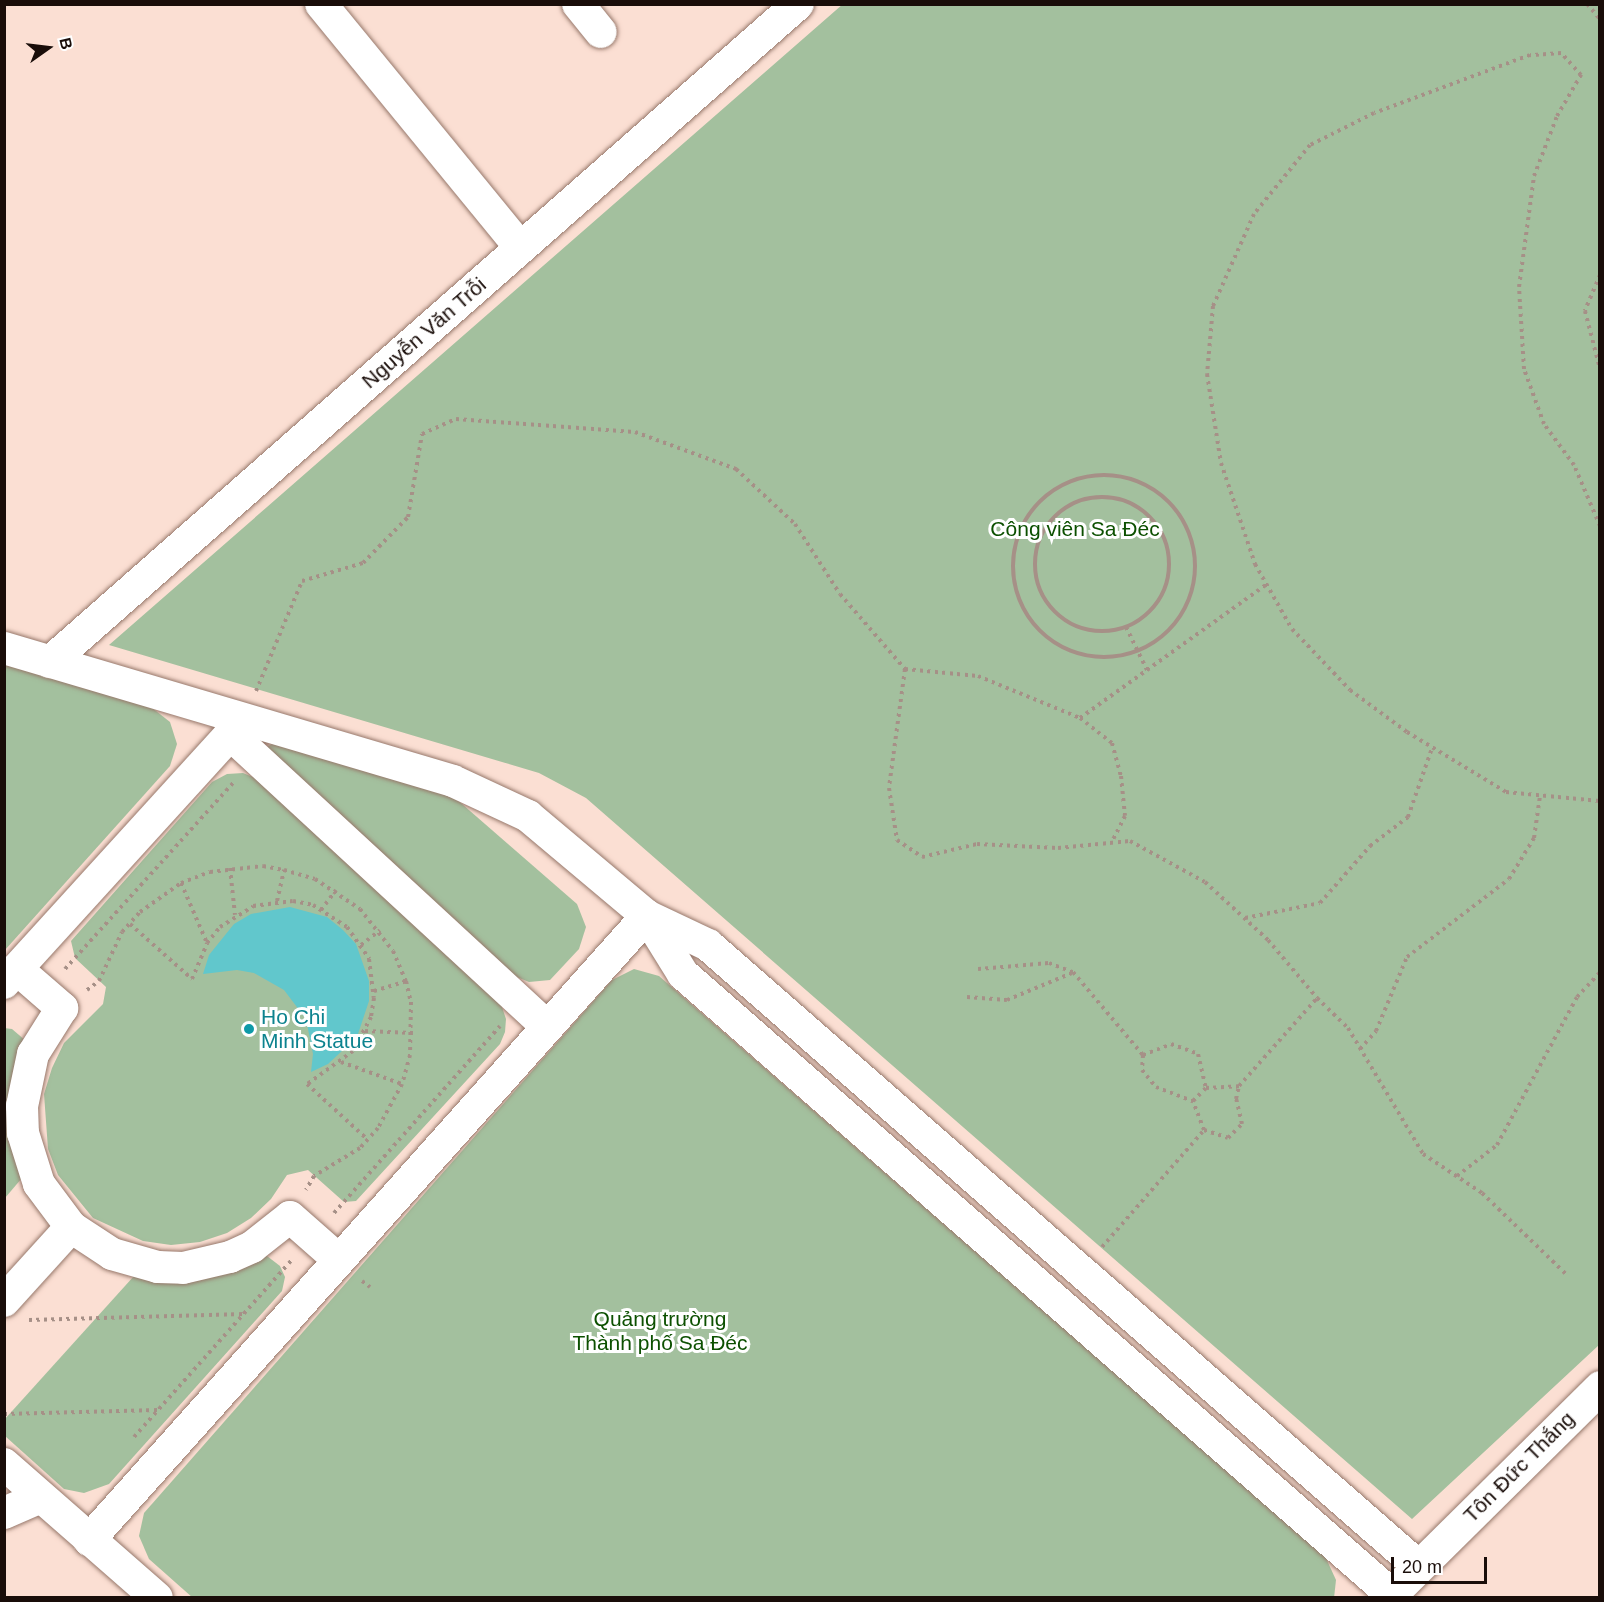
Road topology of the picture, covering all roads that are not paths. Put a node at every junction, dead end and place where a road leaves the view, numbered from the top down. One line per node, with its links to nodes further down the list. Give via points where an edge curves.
1 (321, 4): 5 (street)
2 (578, 4): 4 (street)
3 (798, 4): 5 (street, Nguyễn Văn Trỗi)
4 (601, 32)
5 (521, 248): 7 (street, Nguyễn Văn Trỗi)
6 (4, 648): 7 (street)
7 (50, 662): 8 (street)
8 (236, 727): 9 (street, via 453,781 501,800 553,833); 10 (street); 11 (street, via 256,758)
9 (647, 916): 11 (street); 20 (street, via 708,945); 21 (street, via 683,974)
10 (11, 976): 12 (street, via 53,1000 33,1054 22,1106 23,1133 39,1184)
11 (548, 1027): 13 (street)
12 (71, 1227): 13 (street, via 119,1256 158,1267 183,1268 215,1262 252,1247 290,1217); 14 (street)
13 (339, 1260): 19 (street)
14 (16, 1311)
15 (1599, 1387): 20 (street, Tôn Đức Thắng)
16 (4, 1464): 17 (street)
17 (41, 1497): 18 (street); 19 (street)
18 (4, 1513)
19 (89, 1540): 22 (street)
20 (1419, 1566): 21 (street, Tôn Đức Thắng)
21 (1389, 1596)
22 (157, 1598)

